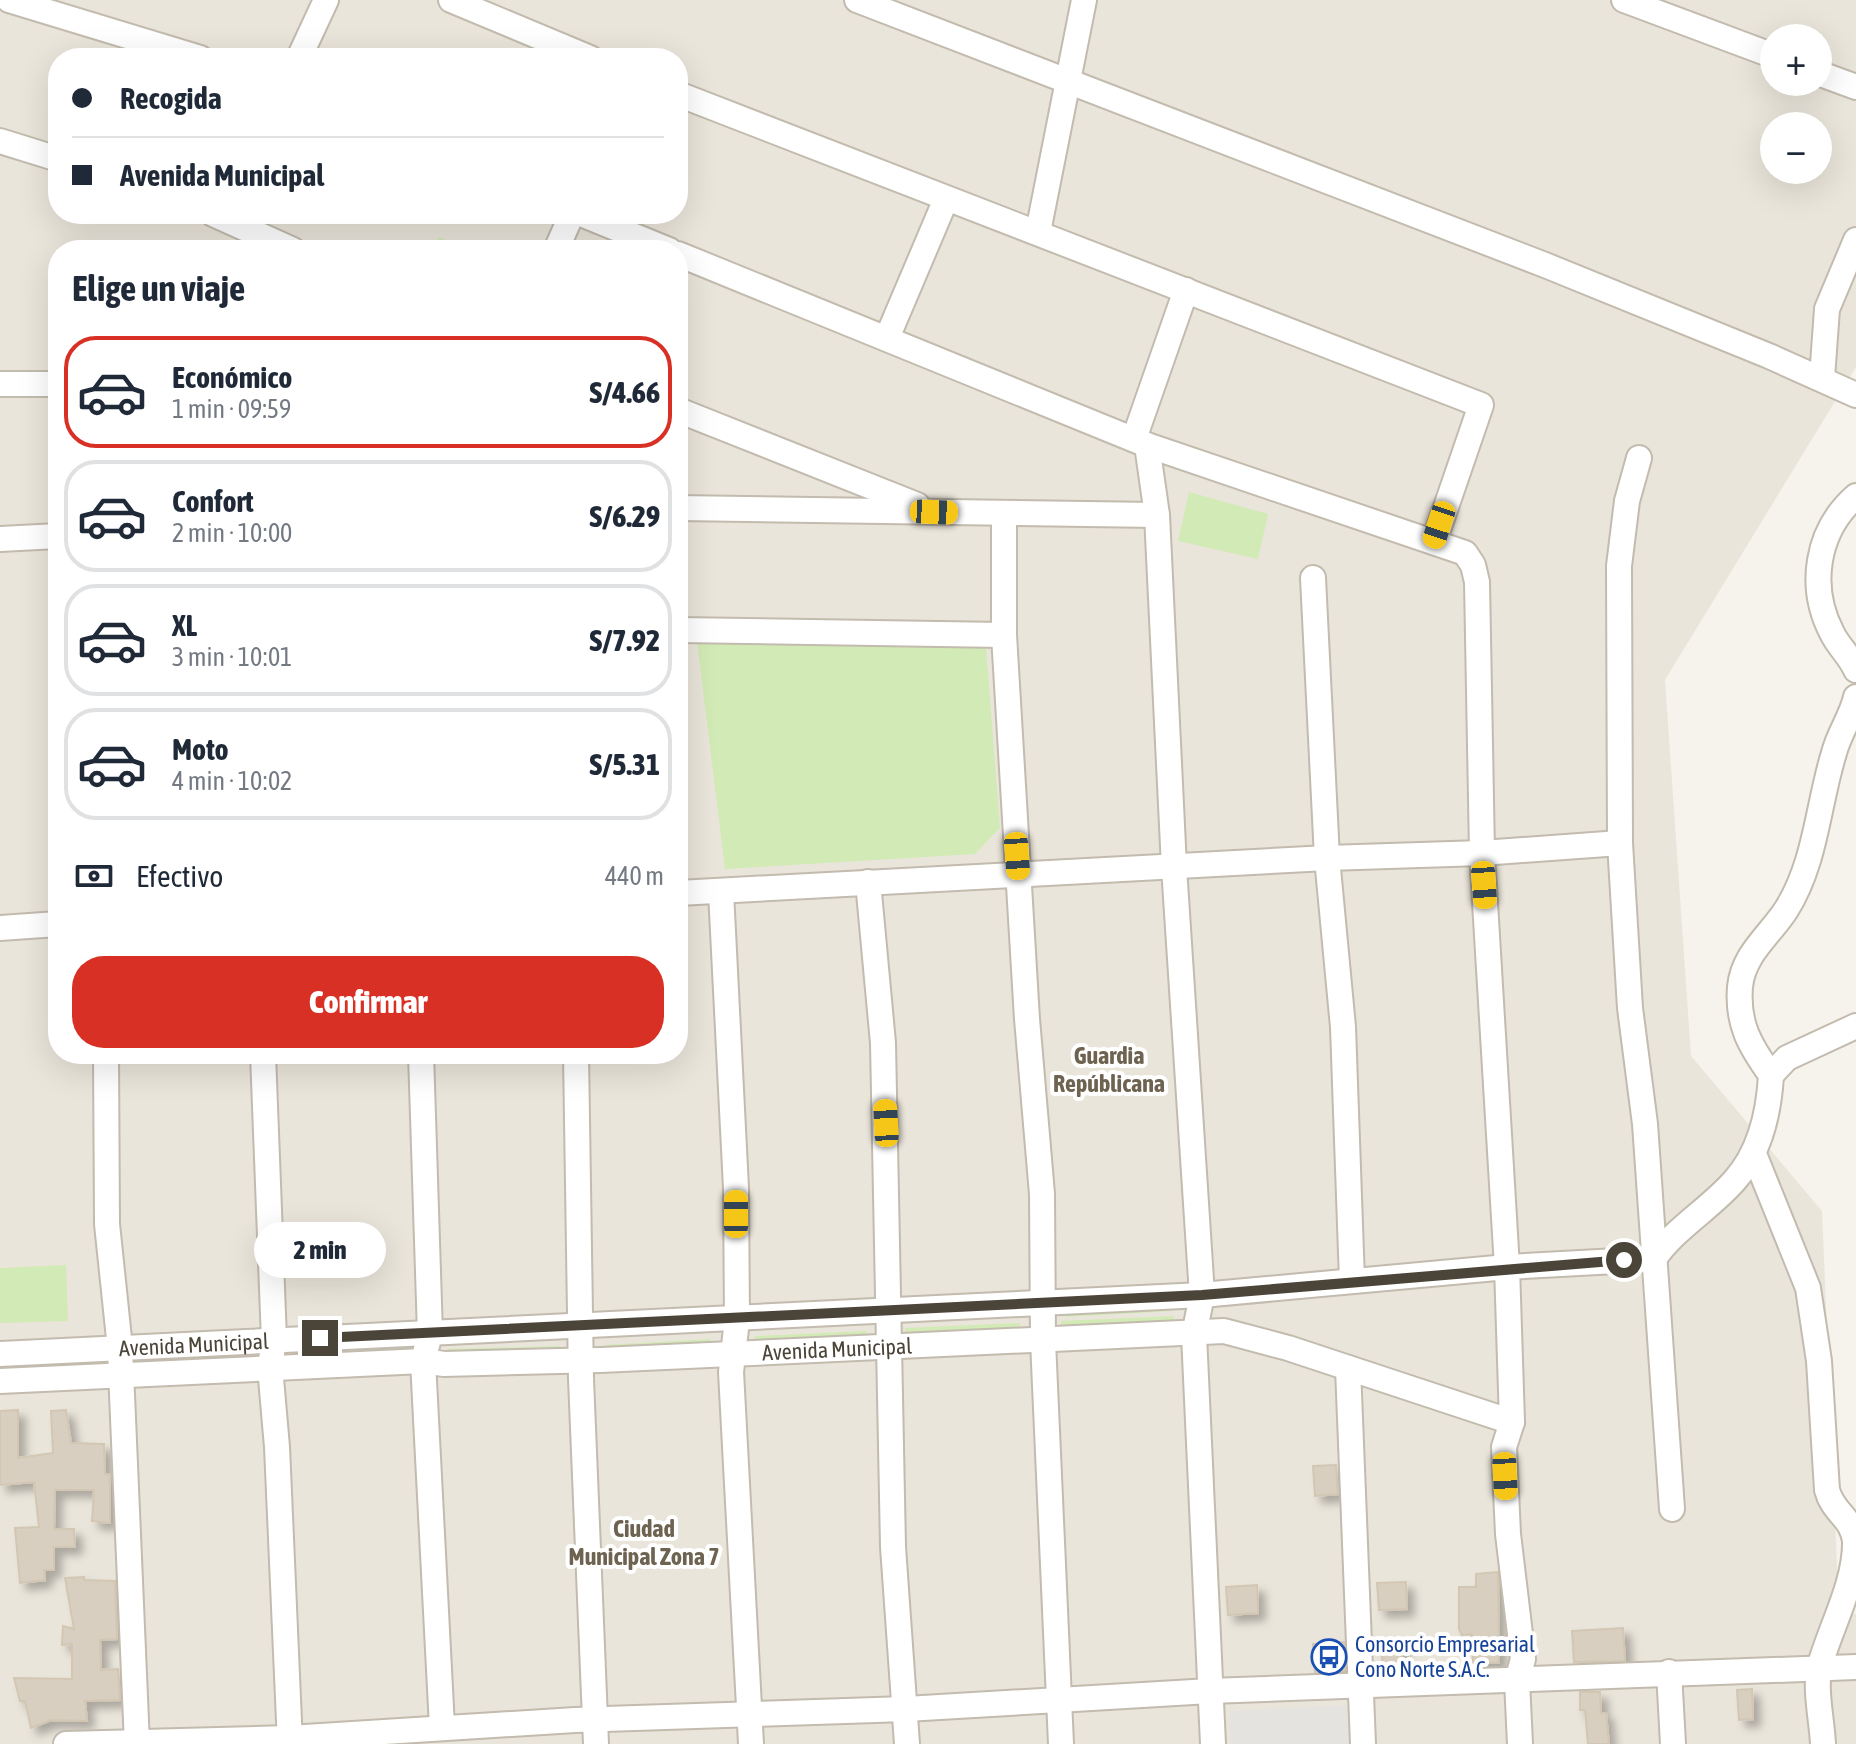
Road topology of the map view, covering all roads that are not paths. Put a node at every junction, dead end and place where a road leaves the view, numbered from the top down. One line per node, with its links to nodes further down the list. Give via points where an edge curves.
1 (9, 0): 7 (street)
2 (326, 0): 8 (street)
3 (451, 0): 9 (street)
4 (857, 0): 12 (street)
5 (1084, 0): 12 (street)
6 (1624, 0): 10 (street)
7 (167, 48)
8 (304, 48)
9 (566, 48)
10 (1760, 51)
11 (1832, 78): 13 (street)
12 (1068, 81): 20 (street); 27 (street)
13 (1856, 87)
14 (688, 98): 17 (street)
15 (0, 141): 16 (street)
16 (48, 156)
17 (946, 199): 20 (street); 26 (street)
18 (235, 224): 21 (street)
19 (605, 224): 22 (street)
20 (1038, 232): 25 (street)
21 (271, 240)
22 (645, 240)
23 (1856, 240): 27 (street, via 1827,309)
24 (688, 258): 26 (street)
25 (1186, 290): 32 (street); 41 (street, via 1481,405)
26 (887, 338): 32 (street)
27 (1822, 378): 30 (street)
28 (0, 384): 29 (street)
29 (48, 384)
30 (1856, 395)
31 (688, 414): 36 (street)
32 (1140, 442): 38 (street); 41 (street)
33 (1639, 458): 47 (street, via 1619,566)
34 (1856, 496): 45 (street, via 1832,523 1823,545 1818,601)
35 (688, 508): 36 (street)
36 (934, 512): 37 (street)
37 (1004, 515): 38 (street); 44 (street)
38 (1157, 515): 50 (street)
39 (48, 537): 40 (street)
40 (0, 539)
41 (1434, 542): 48 (street, via 1465,553 1477,582)
42 (1313, 578): 49 (street)
43 (688, 630): 44 (street)
44 (1004, 635): 51 (street)
45 (1856, 670)
46 (1856, 697): 62 (street, via 1834,753 1822,816 1787,910 1759,942 1740,984 1742,1032)
47 (1620, 843): 48 (street); 64 (street)
48 (1482, 853): 49 (street); 65 (street)
49 (1327, 858): 50 (street); 66 (street, via 1343,1027)
50 (1174, 867): 51 (street); 67 (street)
51 (1019, 875): 52 (street); 68 (street, via 1042,1194)
52 (868, 882): 53 (street); 69 (street, via 883,1043)
53 (721, 892): 54 (street); 70 (street)
54 (688, 893)
55 (48, 925): 56 (street)
56 (0, 928)
57 (1856, 1026): 62 (street, via 1787,1058)
58 (106, 1064): 77 (street, via 107,1224)
59 (263, 1064): 74 (street)
60 (421, 1064): 72 (street)
61 (576, 1064): 71 (street)
62 (1771, 1075): 63 (street)
63 (1754, 1154): 64 (street, via 1734,1181 1667,1240); 89 (street, via 1808,1288 1819,1361 1827,1490 1831,1506 1852,1527 1855,1542 1851,1577)
64 (1654, 1259): 65 (street, Avenida Municipal); 87 (street)
65 (1507, 1267): 66 (street, Avenida Municipal); 86 (street)
66 (1352, 1281): 67 (street, Avenida Municipal)
67 (1202, 1295): 68 (street, Avenida Municipal); 73 (street)
68 (1042, 1303): 69 (street, Avenida Municipal); 75 (street)
69 (887, 1310): 70 (street, Avenida Municipal); 76 (street)
70 (737, 1320): 71 (street, Avenida Municipal); 79 (street)
71 (583, 1328): 72 (street, Avenida Municipal); 81 (street)
72 (430, 1334): 74 (street, Avenida Municipal); 80 (street)
73 (1194, 1335): 75 (street, Avenida Municipal); 83 (street, Avenida Municipal, via 1224,1331); 93 (street)
74 (274, 1340): 77 (street, Avenida Municipal); 82 (street)
75 (1043, 1341): 76 (street, Avenida Municipal); 94 (street)
76 (888, 1346): 79 (street, Avenida Municipal); 95 (street, via 893,1547)
77 (120, 1348): 78 (street, Avenida Municipal); 84 (street)
78 (0, 1354)
79 (731, 1354): 81 (street, Avenida Municipal); 96 (street)
80 (423, 1361): 81 (street, Avenida Municipal); 82 (street, Avenida Municipal); 98 (street)
81 (583, 1361): 97 (street)
82 (270, 1367): 84 (street, Avenida Municipal); 99 (street)
83 (1348, 1368): 86 (street, Avenida Municipal); 92 (street)
84 (120, 1375): 85 (street, Avenida Municipal); 100 (street)
85 (0, 1381)
86 (1512, 1422): 91 (street, via 1504,1447 1523,1659)
87 (1672, 1509)
88 (1856, 1667): 89 (street)
89 (1819, 1668): 90 (street); 110 (street)
90 (1669, 1672): 91 (street); 109 (street)
91 (1517, 1681): 92 (street); 108 (street)
92 (1360, 1688): 93 (street); 107 (street)
93 (1210, 1691): 94 (street); 106 (street)
94 (1060, 1701): 95 (street); 105 (street)
95 (906, 1709): 96 (street); 104 (street)
96 (750, 1715): 97 (street); 103 (street)
97 (595, 1719): 98 (street); 102 (street)
98 (442, 1727): 99 (street)
99 (289, 1741): 100 (street)
100 (137, 1742): 101 (street)
101 (66, 1744)
102 (596, 1744)
103 (751, 1744)
104 (907, 1744)
105 (1061, 1744)
106 (1213, 1744)
107 (1363, 1744)
108 (1520, 1744)
109 (1673, 1744)
110 (1823, 1744)

